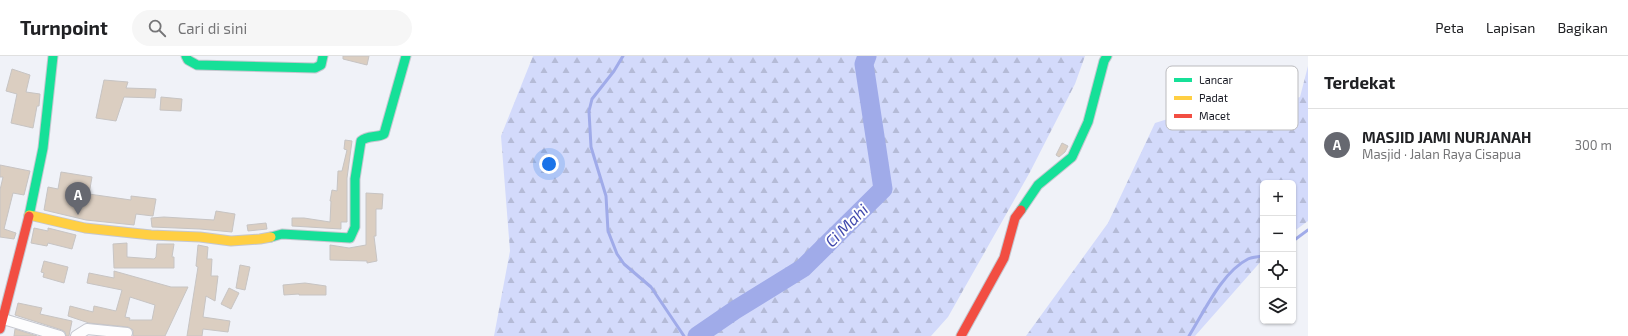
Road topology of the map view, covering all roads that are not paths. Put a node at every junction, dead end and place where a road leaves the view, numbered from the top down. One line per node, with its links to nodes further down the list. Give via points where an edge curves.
1 (53, 56): 6 (street, via 43,148)
2 (186, 56): 3 (street, via 197,65 315,68 321,65)
3 (323, 56)
4 (406, 56): 6 (street, via 384,134 380,137 367,137 361,141 355,179 354,231 350,238 282,234 260,239 231,240 151,235 84,228)
5 (1107, 56): 11 (street, via 1088,122 1072,157 1038,185 1015,218 1004,258)
6 (29, 215): 7 (street)
7 (1, 322): 9 (street)
8 (127, 333): 10 (street, via 87,329)
9 (60, 336)
10 (76, 336)
11 (961, 336)

